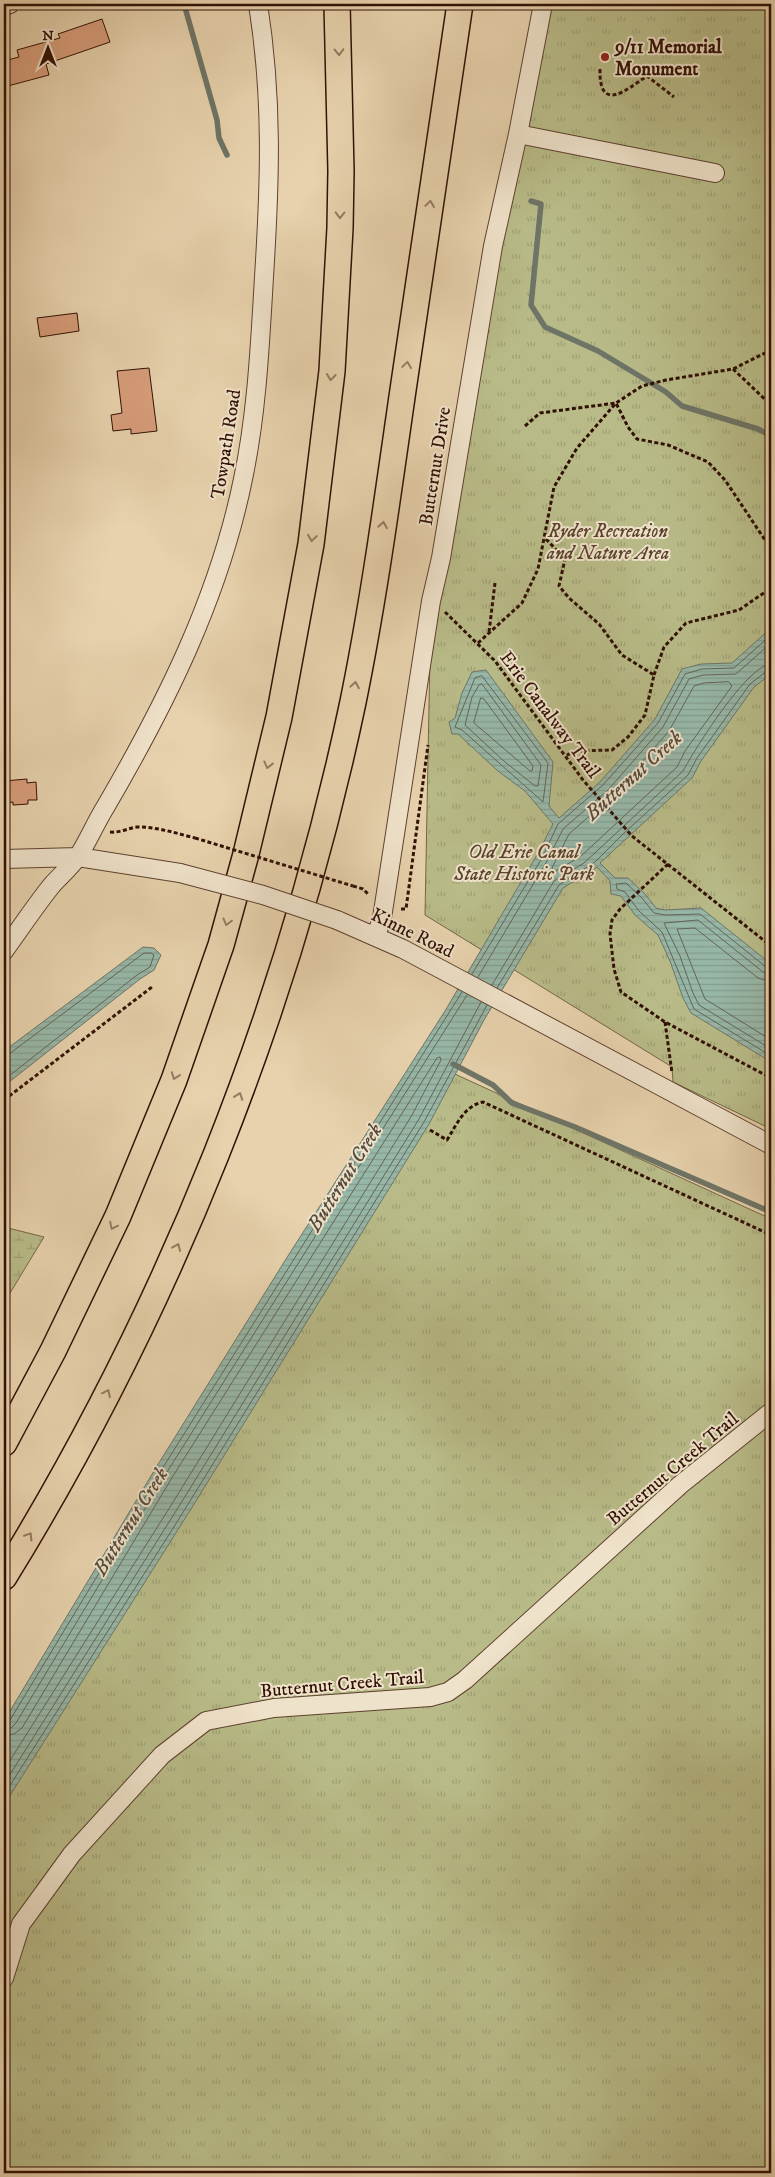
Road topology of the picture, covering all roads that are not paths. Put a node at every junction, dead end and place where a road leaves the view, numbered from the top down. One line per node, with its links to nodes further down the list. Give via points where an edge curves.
1 (10, 4): 6 (street)
2 (258, 4): 9 (street, Towpath Road, via 266,52 270,146 257,372 243,479 223,560 193,642 142,743)
3 (337, 4): 15 (highway, one-way to 15, via 341,190 332,371 311,544 279,717 221,945 174,1080 118,1216)
4 (460, 4): 16 (highway, one-way to 4, via 50,1503 157,1294 225,1134 264,1026 315,860 352,704 390,483)
5 (543, 4): 7 (street, Butternut Drive)
6 (4, 6)
7 (518, 134): 8 (street); 11 (street, Butternut Drive, via 493,246 431,601 382,918)
8 (715, 173)
9 (78, 857): 10 (street, Kinne Road); 11 (street, Kinne Road, bridge, via 180,873 263,895); 12 (street)
10 (4, 859)
11 (376, 936): 13 (street, Kinne Road)
12 (4, 950)
13 (771, 1145)
14 (771, 1412): 17 (street, Butternut Creek Trail, via 680,1486 448,1692 430,1697 274,1708 206,1721 162,1755 72,1854 21,1924)
15 (4, 1443)
16 (4, 1577)
17 (4, 1978)

